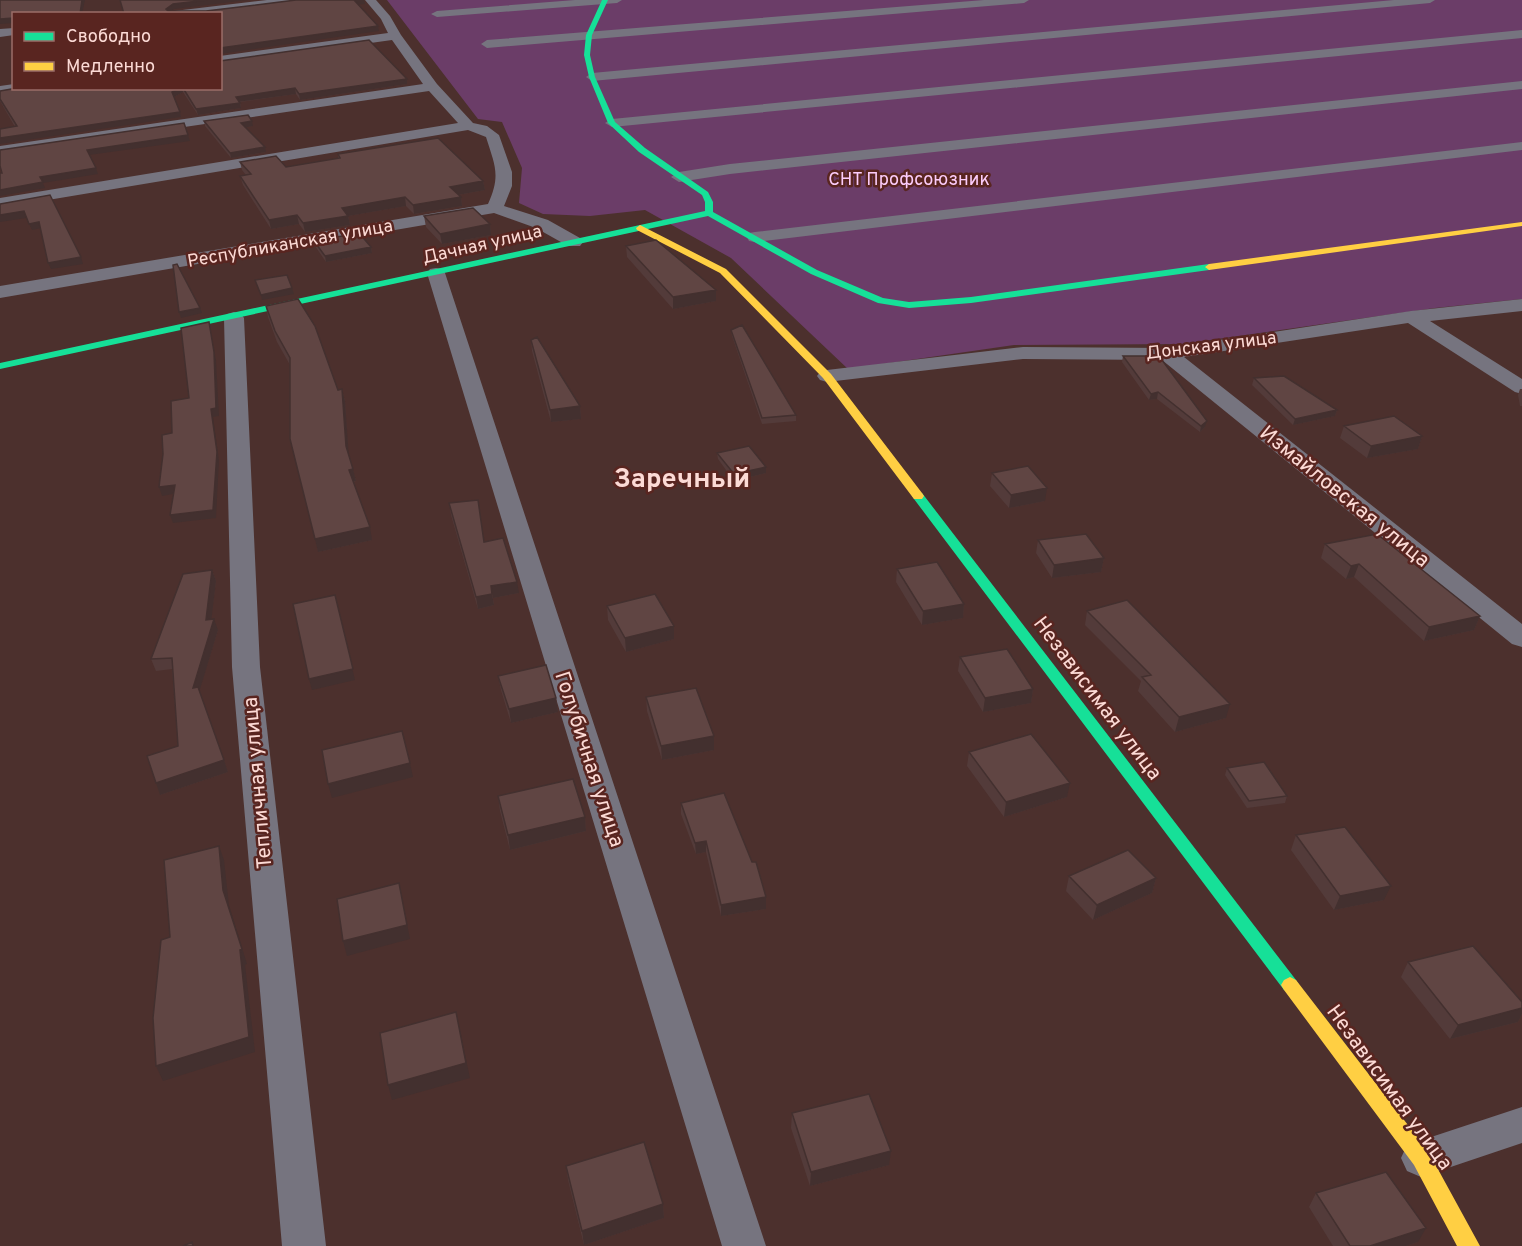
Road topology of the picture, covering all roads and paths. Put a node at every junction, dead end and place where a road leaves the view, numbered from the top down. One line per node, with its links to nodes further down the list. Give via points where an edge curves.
1 (296, 0): 6 (street)
2 (370, 0): 9 (street)
3 (609, 0): 7 (street); 10 (street)
4 (1024, 0): 10 (street)
5 (1430, 0): 13 (street)
6 (191, 12)
7 (437, 14)
8 (1522, 34): 16 (street)
9 (395, 36): 12 (street); 15 (street)
10 (589, 36): 11 (street); 13 (street, via 587,55)
11 (487, 44)
12 (222, 60)
13 (592, 77): 16 (street)
14 (1522, 85): 20 (street)
15 (432, 87): 17 (street); 19 (street)
16 (612, 123): 20 (street)
17 (468, 126): 21 (street); 22 (street, via 492,135 495,144 504,186)
18 (1522, 146): 26 (street)
19 (0, 150)
20 (680, 177): 23 (street, via 705,194)
21 (0, 203)
22 (495, 208): 27 (street, Республиканская улица); 29 (street, Республиканская улица)
23 (709, 213): 25 (street, Дачная улица); 26 (street)
24 (1522, 224): 26 (street, via 909,305 860,294)
25 (639, 228): 27 (street, Дачная улица); 35 (street, Независимая улица, via 723,271)
26 (755, 237)
27 (574, 242): 28 (street, Дачная улица)
28 (436, 273): 32 (street, Дачная улица); 41 (street, Голубичная улица)
29 (0, 292)
30 (1522, 305): 31 (street, Донская улица)
31 (1411, 317): 33 (street, Донская улица); 36 (street)
32 (234, 318): 34 (street, Дачная улица); 40 (street, Тепличная улица, via 246,667)
33 (1167, 354): 35 (street, Донская улица, via 1023,353); 37 (street, Измайловская улица)
34 (0, 366)
35 (827, 376): 39 (street, Независимая улица)
36 (1522, 388)
37 (1522, 638)
38 (1522, 1125): 39 (street)
39 (1421, 1158): 42 (street, Независимая улица)
40 (304, 1246)
41 (744, 1246)
42 (1469, 1246)

